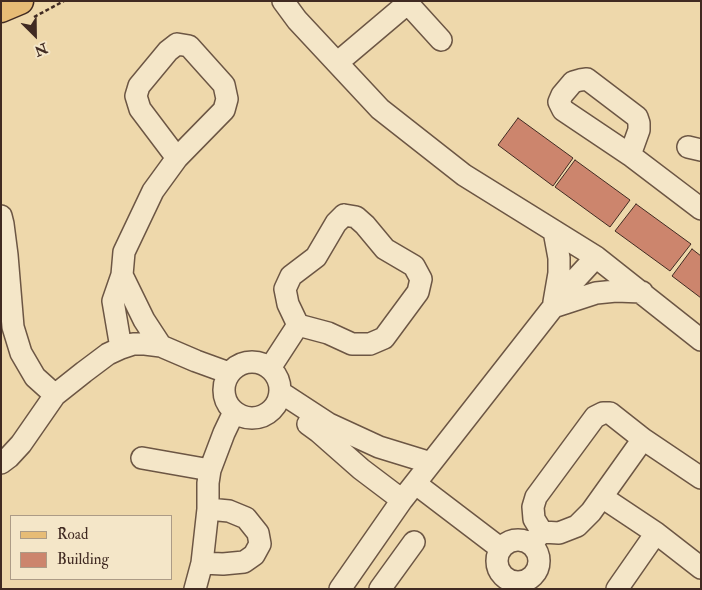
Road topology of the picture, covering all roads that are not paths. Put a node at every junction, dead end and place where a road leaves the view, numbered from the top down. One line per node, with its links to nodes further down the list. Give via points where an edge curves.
1 (20, 1): 3 (main road)
2 (283, 1): 5 (street)
3 (1, 9)
4 (441, 40): 5 (street, via 408,6)
5 (337, 63): 10 (street, via 380,109 464,175)
6 (630, 155): 8 (street)
7 (177, 158): 7 (street, via 224,110 227,99 224,85 188,46 178,44 168,51 139,86 136,96 140,109); 12 (street, via 153,191 128,243)
8 (701, 209)
9 (1, 216): 21 (street, via 13,327 21,353 36,377)
10 (554, 231): 11 (street); 14 (street, via 559,273)
11 (596, 257): 13 (street); 14 (street)
12 (122, 275): 17 (street); 18 (street, via 113,301)
13 (642, 292): 14 (street, via 596,293); 16 (street)
14 (553, 307): 27 (street)
15 (298, 325): 15 (street, via 285,289 291,276 316,257 344,215 365,225 385,249 414,266 421,278 418,292 384,338 370,344 352,344); 19 (street)
16 (701, 340)
17 (161, 346): 18 (street, via 133,344); 20 (street)
18 (121, 348): 21 (street, via 108,354)
19 (270, 368): 20 (street, via 253,362 244,363); 22 (street, via 279,383)
20 (229, 373): 23 (street, via 225,381 225,398)
21 (55, 395): 26 (street, via 21,444)
22 (277, 400): 23 (street, via 267,414 259,417 250,418); 27 (street, via 379,447); 32 (street)
23 (234, 412): 28 (street)
24 (643, 439): 29 (street); 31 (street); 35 (street, via 610,413 594,417 536,497 533,507)
25 (142, 458): 28 (street)
26 (1, 463)
27 (432, 463): 30 (street)
28 (210, 470): 33 (street)
29 (701, 478)
30 (416, 484): 32 (street); 37 (street)
31 (602, 497): 34 (street); 35 (street, via 577,526)
32 (402, 500): 43 (street)
33 (208, 509): 38 (street); 38 (street, via 230,511 246,518 258,533 260,544 254,555 244,562)
34 (656, 533): 39 (street); 45 (street)
35 (536, 538): 37 (street, via 511,540); 40 (street)
36 (414, 542): 44 (street)
37 (500, 548): 41 (street, via 496,561)
38 (202, 563): 42 (street)
39 (701, 568)
40 (540, 582): 41 (street)
41 (501, 584)
42 (195, 589)
43 (340, 589)
44 (380, 589)
45 (617, 589)

